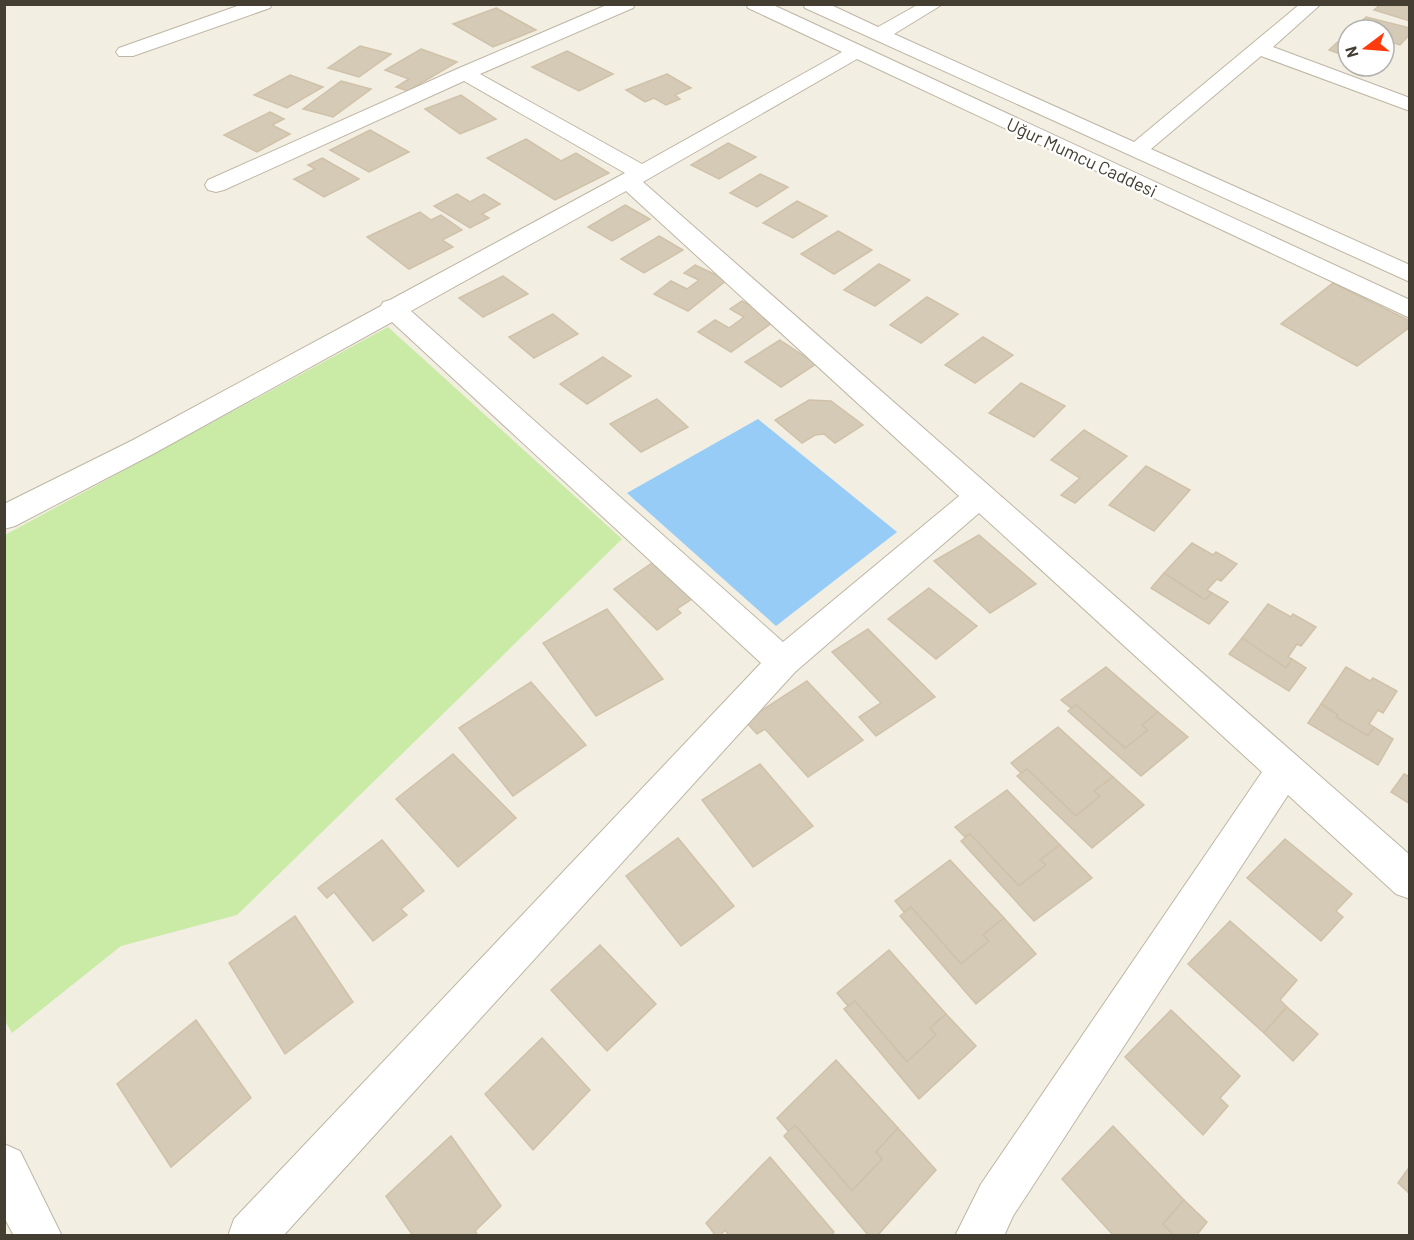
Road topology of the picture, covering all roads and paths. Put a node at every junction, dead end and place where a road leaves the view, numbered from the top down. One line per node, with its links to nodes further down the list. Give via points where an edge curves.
1 (263, 4): 9 (street)
2 (626, 4): 11 (street)
3 (755, 4): 10 (street, Uğur Mumcu Caddesi)
4 (812, 4): 7 (street, Uğur Mumcu Caddesi)
5 (934, 4): 7 (street)
6 (1312, 4): 8 (street)
7 (879, 34): 13 (street, Uğur Mumcu Caddesi)
8 (1260, 49): 12 (street); 13 (street)
9 (126, 52)
10 (856, 52): 14 (street); 18 (street, Uğur Mumcu Caddesi)
11 (464, 73): 14 (street); 15 (street)
12 (1410, 105)
13 (1136, 151): 16 (street, Uğur Mumcu Caddesi)
14 (634, 177): 17 (street); 19 (street)
15 (216, 185)
16 (1410, 275)
17 (392, 308): 20 (street, via 143,447); 21 (street)
18 (1410, 310)
19 (979, 496): 21 (street); 22 (street)
20 (4, 518)
21 (783, 662): 26 (street)
22 (1285, 768): 23 (street); 27 (street, via 997,1200)
23 (1410, 881)
24 (5, 1168): 25 (street)
25 (39, 1236)
26 (250, 1236)
27 (978, 1236)

